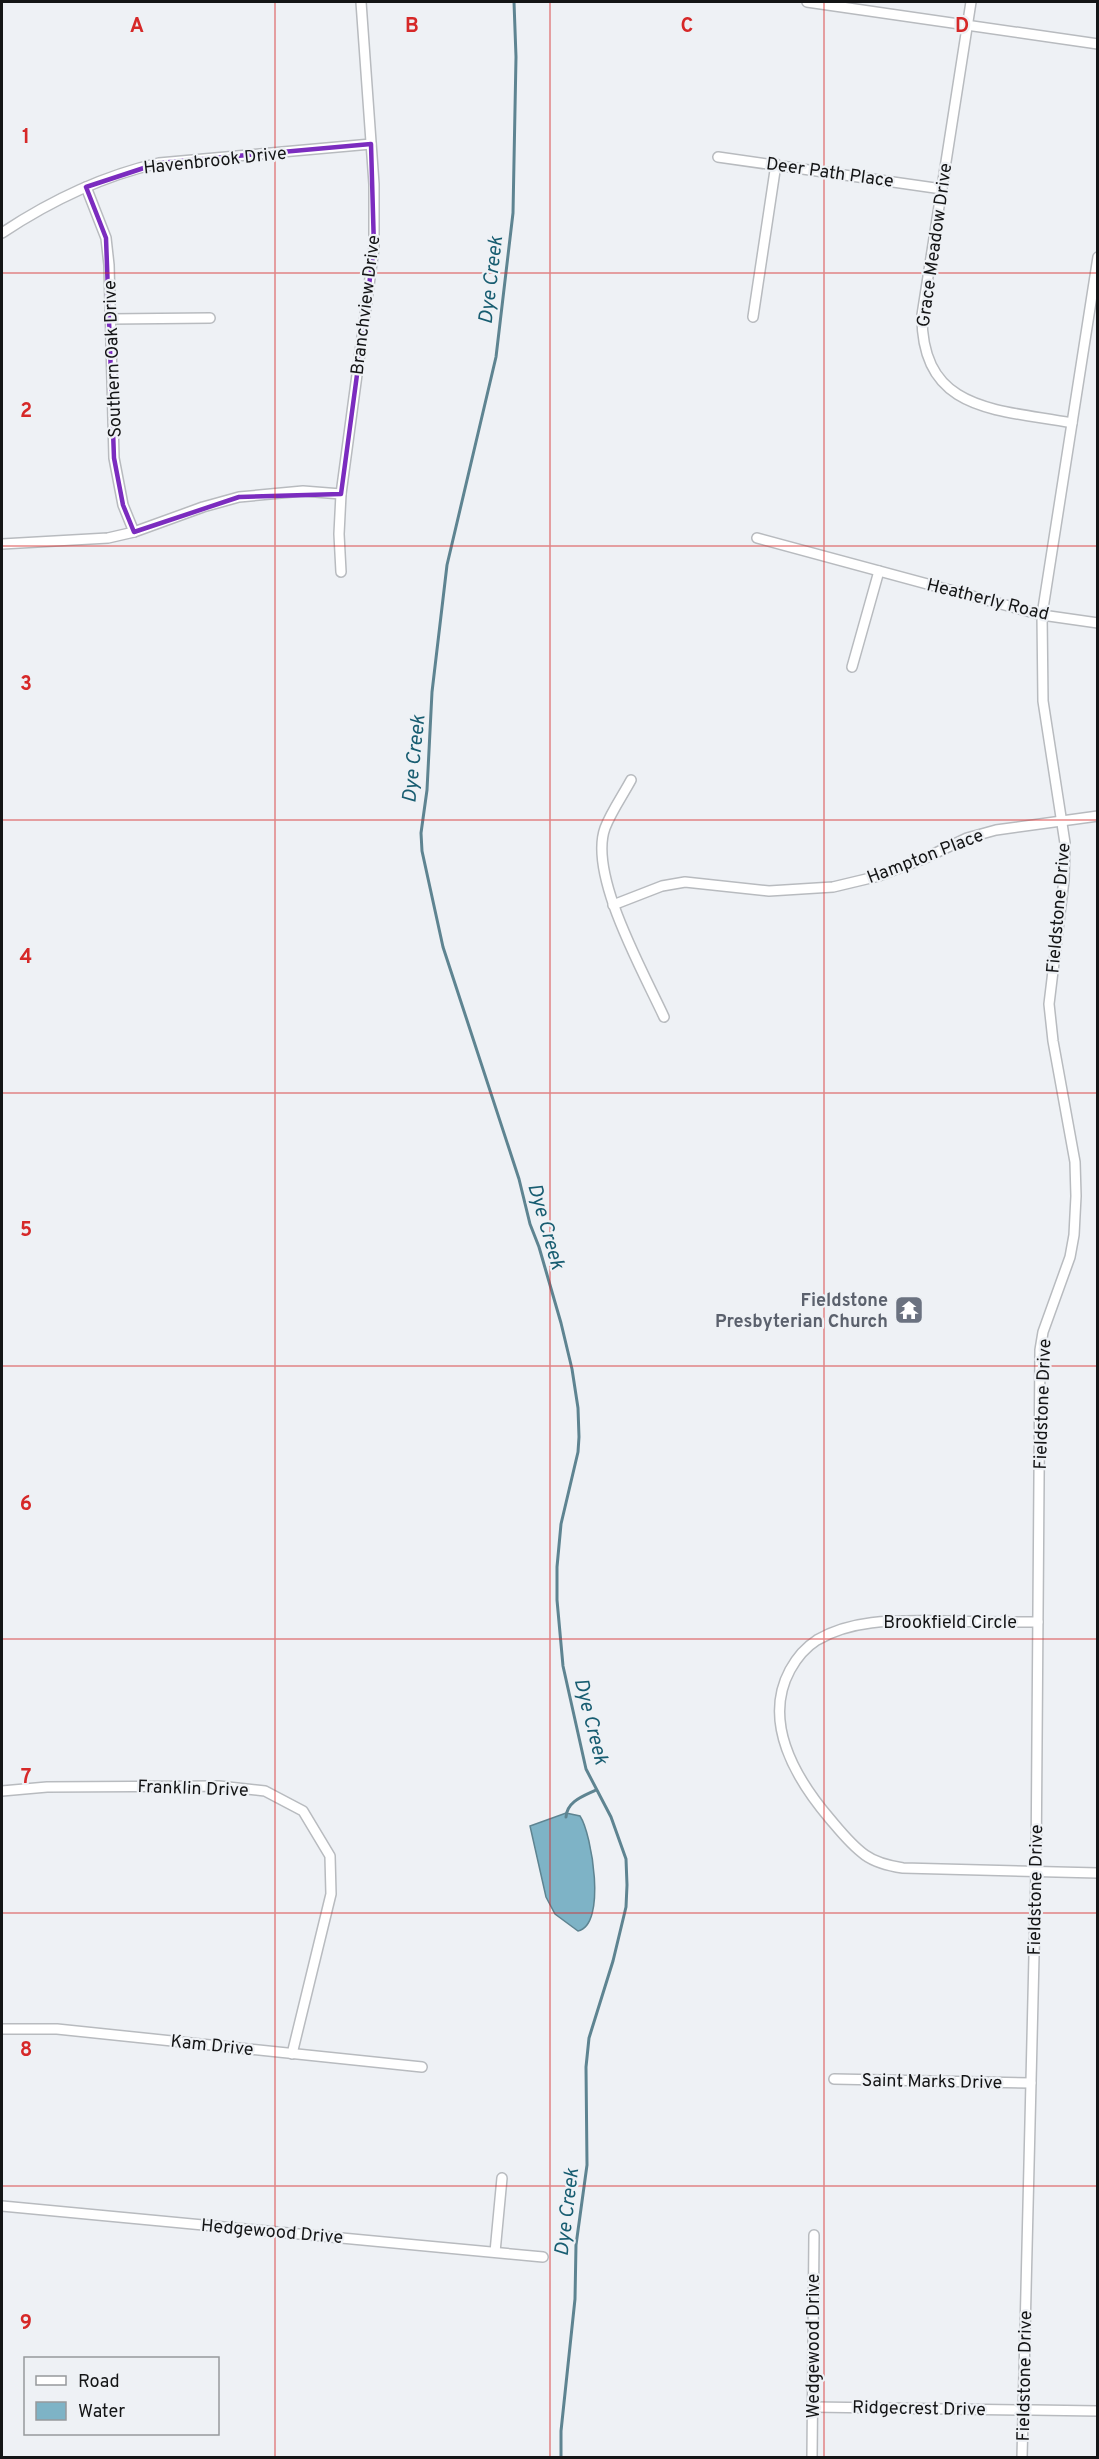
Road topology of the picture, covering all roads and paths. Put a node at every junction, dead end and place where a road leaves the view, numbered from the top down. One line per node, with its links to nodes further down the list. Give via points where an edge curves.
1 (361, 2): 6 (street, Branchview Drive)
2 (812, 2): 4 (street)
3 (971, 2): 4 (street, Grace Meadow Drive)
4 (967, 25): 5 (street); 10 (street, Grace Meadow Drive)
5 (1098, 44)
6 (371, 144): 9 (street, Havenbrook Drive, via 159,163); 17 (street, Branchview Drive, via 375,248)
7 (718, 157): 8 (street, Deer Path Place)
8 (776, 164): 10 (street, Deer Path Place); 13 (street)
9 (86, 187): 11 (street, Havenbrook Drive); 15 (street, Southern Oak Drive, via 106,238)
10 (942, 189): 16 (street, Grace Meadow Drive, via 922,315 922,340 929,364 943,384 963,399)
11 (2, 233)
12 (1098, 257): 16 (street, Fieldstone Drive)
13 (753, 317)
14 (210, 318): 15 (street)
15 (110, 319): 18 (street, Southern Oak Drive, via 114,458 123,505)
16 (1072, 423): 23 (street, Fieldstone Drive)
17 (341, 494): 18 (street, via 303,491 239,497); 22 (street, Branchview Drive)
18 (134, 532): 20 (street, via 108,538)
19 (757, 538): 21 (street, Heatherly Road)
20 (2, 544)
21 (879, 571): 23 (street, Heatherly Road); 25 (street)
22 (341, 572)
23 (1042, 615): 24 (street, Heatherly Road); 28 (street, Fieldstone Drive, via 1043,701)
24 (1098, 623)
25 (852, 667)
26 (631, 780): 29 (street, via 604,830 602,855)
27 (1098, 816): 28 (street, Hampton Place)
28 (1063, 820): 29 (street, Hampton Place, via 967,838 879,876 833,887 769,891 685,882 662,886); 31 (street, Fieldstone Drive, via 1064,880 1049,1004 1075,1162 1076,1196 1070,1257 1040,1350)
29 (613, 905): 30 (street)
30 (664, 1017)
31 (1038, 1622): 33 (street, Fieldstone Drive); 33 (street, Brookfield Circle, via 890,1621 839,1630 815,1641 796,1659 784,1682 779,1712 785,1744 797,1774 850,1844 866,1856 903,1868)
32 (2, 1791): 36 (street, Franklin Drive, via 219,1786 265,1791 303,1810 330,1856 331,1894)
33 (1036, 1872): 34 (street, Brookfield Circle); 39 (street, Fieldstone Drive)
34 (1098, 1873)
35 (2, 2029): 36 (street, Kam Drive, via 57,2029)
36 (292, 2054): 37 (street, Kam Drive)
37 (422, 2067)
38 (834, 2079): 39 (street, Saint Marks Drive)
39 (1031, 2083): 46 (street, Fieldstone Drive)
40 (502, 2178): 43 (street)
41 (2, 2206): 43 (street, Hedgewood Drive)
42 (814, 2235): 45 (street, Wedgewood Drive)
43 (495, 2252): 44 (street, Hedgewood Drive)
44 (543, 2257)
45 (813, 2407): 46 (street, Ridgecrest Drive); 48 (street, Wedgewood Drive)
46 (1023, 2410): 47 (street, Ridgecrest Drive); 49 (street, Fieldstone Drive)
47 (1098, 2411)
48 (812, 2457)
49 (1022, 2457)

